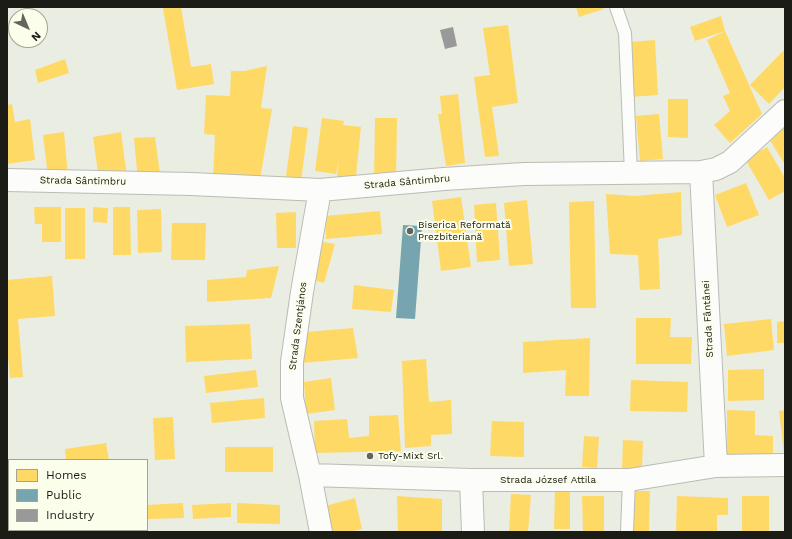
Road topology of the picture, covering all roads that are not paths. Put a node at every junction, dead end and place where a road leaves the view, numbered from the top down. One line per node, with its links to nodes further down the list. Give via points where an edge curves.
1 (616, 7): 4 (lane, via 625,33)
2 (785, 111): 3 (street, Strada Sântimbru, via 730,162 716,169)
3 (701, 172): 4 (street, Strada Sântimbru); 8 (street, Strada Fântânei)
4 (631, 173): 6 (street, Strada Sântimbru, via 524,174)
5 (7, 180): 6 (street, Strada Sântimbru)
6 (320, 190): 9 (street, Strada Szentjános, via 292,362 292,398)
7 (785, 465): 8 (street, Strada József Attila)
8 (716, 466): 11 (street, Strada József Attila)
9 (310, 475): 10 (street, Strada József Attila); 12 (street, Strada Szentjános)
10 (471, 480): 11 (street, Strada József Attila); 13 (street)
11 (628, 480): 14 (lane)
12 (321, 532)
13 (473, 532)
14 (627, 532)

